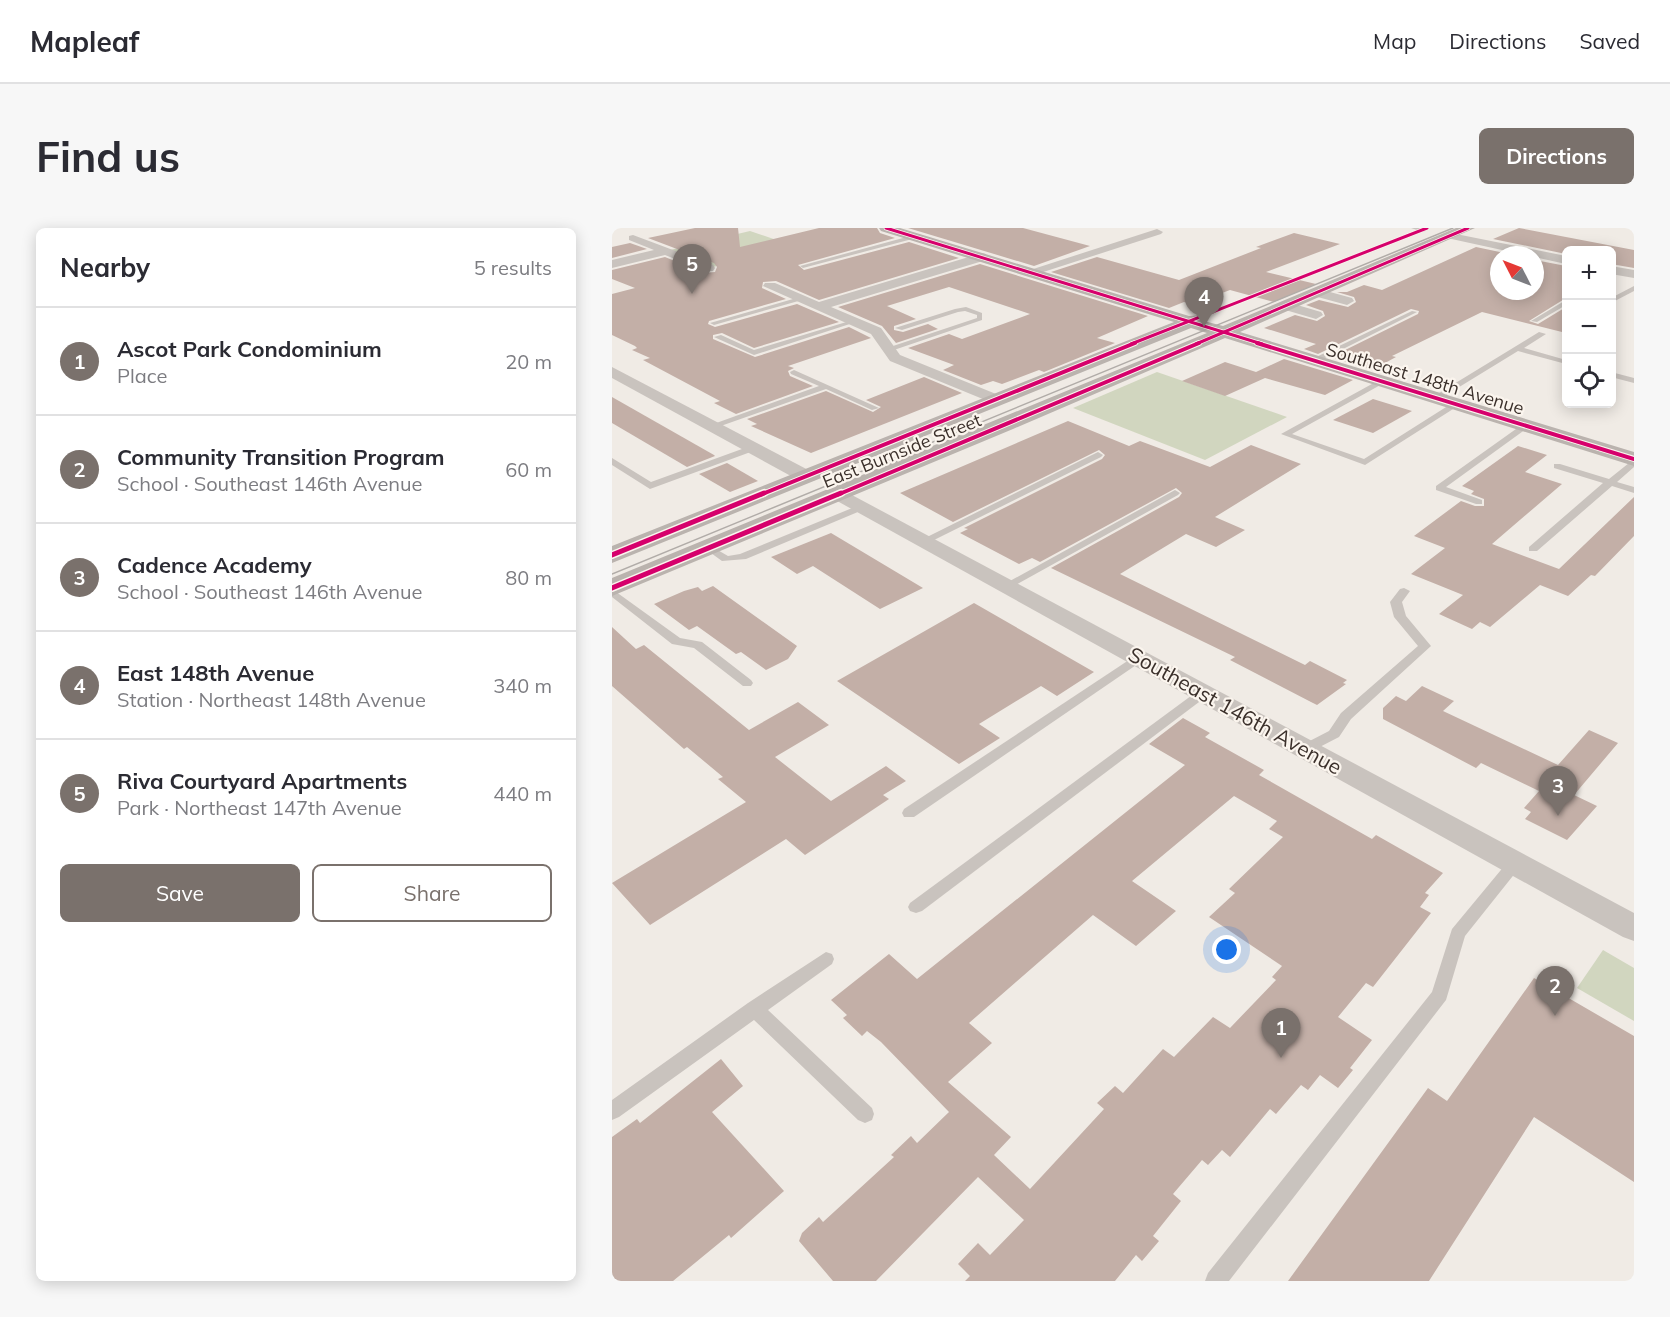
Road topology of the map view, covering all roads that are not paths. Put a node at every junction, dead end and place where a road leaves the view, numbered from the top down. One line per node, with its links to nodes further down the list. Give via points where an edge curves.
1 (886, 228): 7 (street, Southeast 148th Avenue)
2 (1139, 228): 15 (street, via 1157,232)
3 (1422, 228): 31 (street, East Burnside Street)
4 (1468, 228): 6 (street, East Burnside Street)
5 (627, 232): 8 (street)
6 (1451, 236): 10 (street); 19 (street, East Burnside Street)
7 (914, 237): 9 (street, Southeast 148th Avenue); 12 (lane)
8 (666, 251): 11 (street); 13 (street)
9 (982, 258): 15 (street, Southeast 148th Avenue); 24 (street)
10 (1562, 259)
11 (612, 264)
12 (803, 266)
13 (709, 268)
14 (1616, 271): 16 (street)
15 (1030, 272): 31 (street, Southeast 148th Avenue)
16 (1634, 274)
17 (770, 286): 20 (street)
18 (1634, 288): 21 (lane)
19 (1319, 293): 22 (street); 25 (street, East Burnside Street)
20 (800, 299): 24 (street); 30 (lane)
21 (1613, 300)
22 (1347, 301)
23 (1562, 304): 29 (lane)
24 (819, 306): 28 (street)
25 (1287, 306): 27 (street); 31 (street, East Burnside Street)
26 (1414, 312): 37 (lane)
27 (1316, 315)
28 (855, 321): 34 (lane, via 754,353); 35 (street, via 883,336)
29 (1535, 321)
30 (714, 323)
31 (1207, 327): 37 (street, Southeast 148th Avenue); 46 (street, East Burnside Street); 59 (street, East Burnside Street, via 1006,425)
32 (899, 328): 35 (lane, via 957,310 980,314 980,319)
33 (1542, 334): 36 (lane)
34 (718, 337)
35 (888, 349): 46 (street, via 895,358)
36 (1518, 349): 38 (lane); 45 (lane)
37 (1314, 360): 42 (street, Southeast 148th Avenue)
38 (1562, 361)
39 (612, 372): 49 (street)
40 (795, 372): 44 (lane)
41 (1616, 376): 43 (lane)
42 (1381, 381): 45 (street, Southeast 148th Avenue); 47 (lane, via 1285,434 1365,462)
43 (1634, 381)
44 (826, 386): 48 (lane); 49 (lane)
45 (1435, 398): 47 (street, Southeast 148th Avenue)
46 (995, 399): 56 (street, East Burnside Street)
47 (1457, 405): 50 (street, Southeast 148th Avenue)
48 (875, 408)
49 (712, 426): 51 (street)
50 (1526, 426): 53 (street, Southeast 148th Avenue); 61 (lane, via 1439,488)
51 (753, 448): 54 (lane, via 650,486); 56 (street)
52 (1098, 455): 63 (lane)
53 (1633, 458): 57 (lane)
54 (612, 461)
55 (1557, 466): 57 (lane)
56 (807, 477): 66 (street, East Burnside Street)
57 (1610, 482): 58 (lane); 65 (lane)
58 (1634, 490)
59 (837, 493): 62 (street, Southeast 146th Avenue); 64 (street, East Burnside Street)
60 (1175, 493): 67 (lane)
61 (1479, 502)
62 (862, 507): 63 (street, Southeast 146th Avenue); 64 (lane, via 742,557 726,559)
63 (924, 541): 67 (street, Southeast 146th Avenue)
64 (709, 548): 68 (street, East Burnside Street)
65 (1533, 549)
66 (612, 555)
67 (1006, 586): 70 (street, Southeast 146th Avenue)
68 (612, 590): 71 (lane, via 676,641 698,645)
69 (1404, 591): 73 (lane, via 1396,602 1400,617 1425,646 1346,716 1334,734)
70 (1138, 658): 72 (street, Southeast 146th Avenue); 74 (lane)
71 (747, 683)
72 (1203, 693): 73 (street, Southeast 146th Avenue); 76 (lane)
73 (1305, 749): 75 (street, Southeast 146th Avenue)
74 (909, 813)
75 (1515, 863): 77 (street, Southeast 146th Avenue); 82 (lane, via 1458,934 1440,996)
76 (916, 907)
77 (1634, 928)
78 (826, 959): 79 (lane)
79 (754, 1008): 80 (lane); 81 (lane)
80 (612, 1111)
81 (865, 1114)
82 (1216, 1281)

